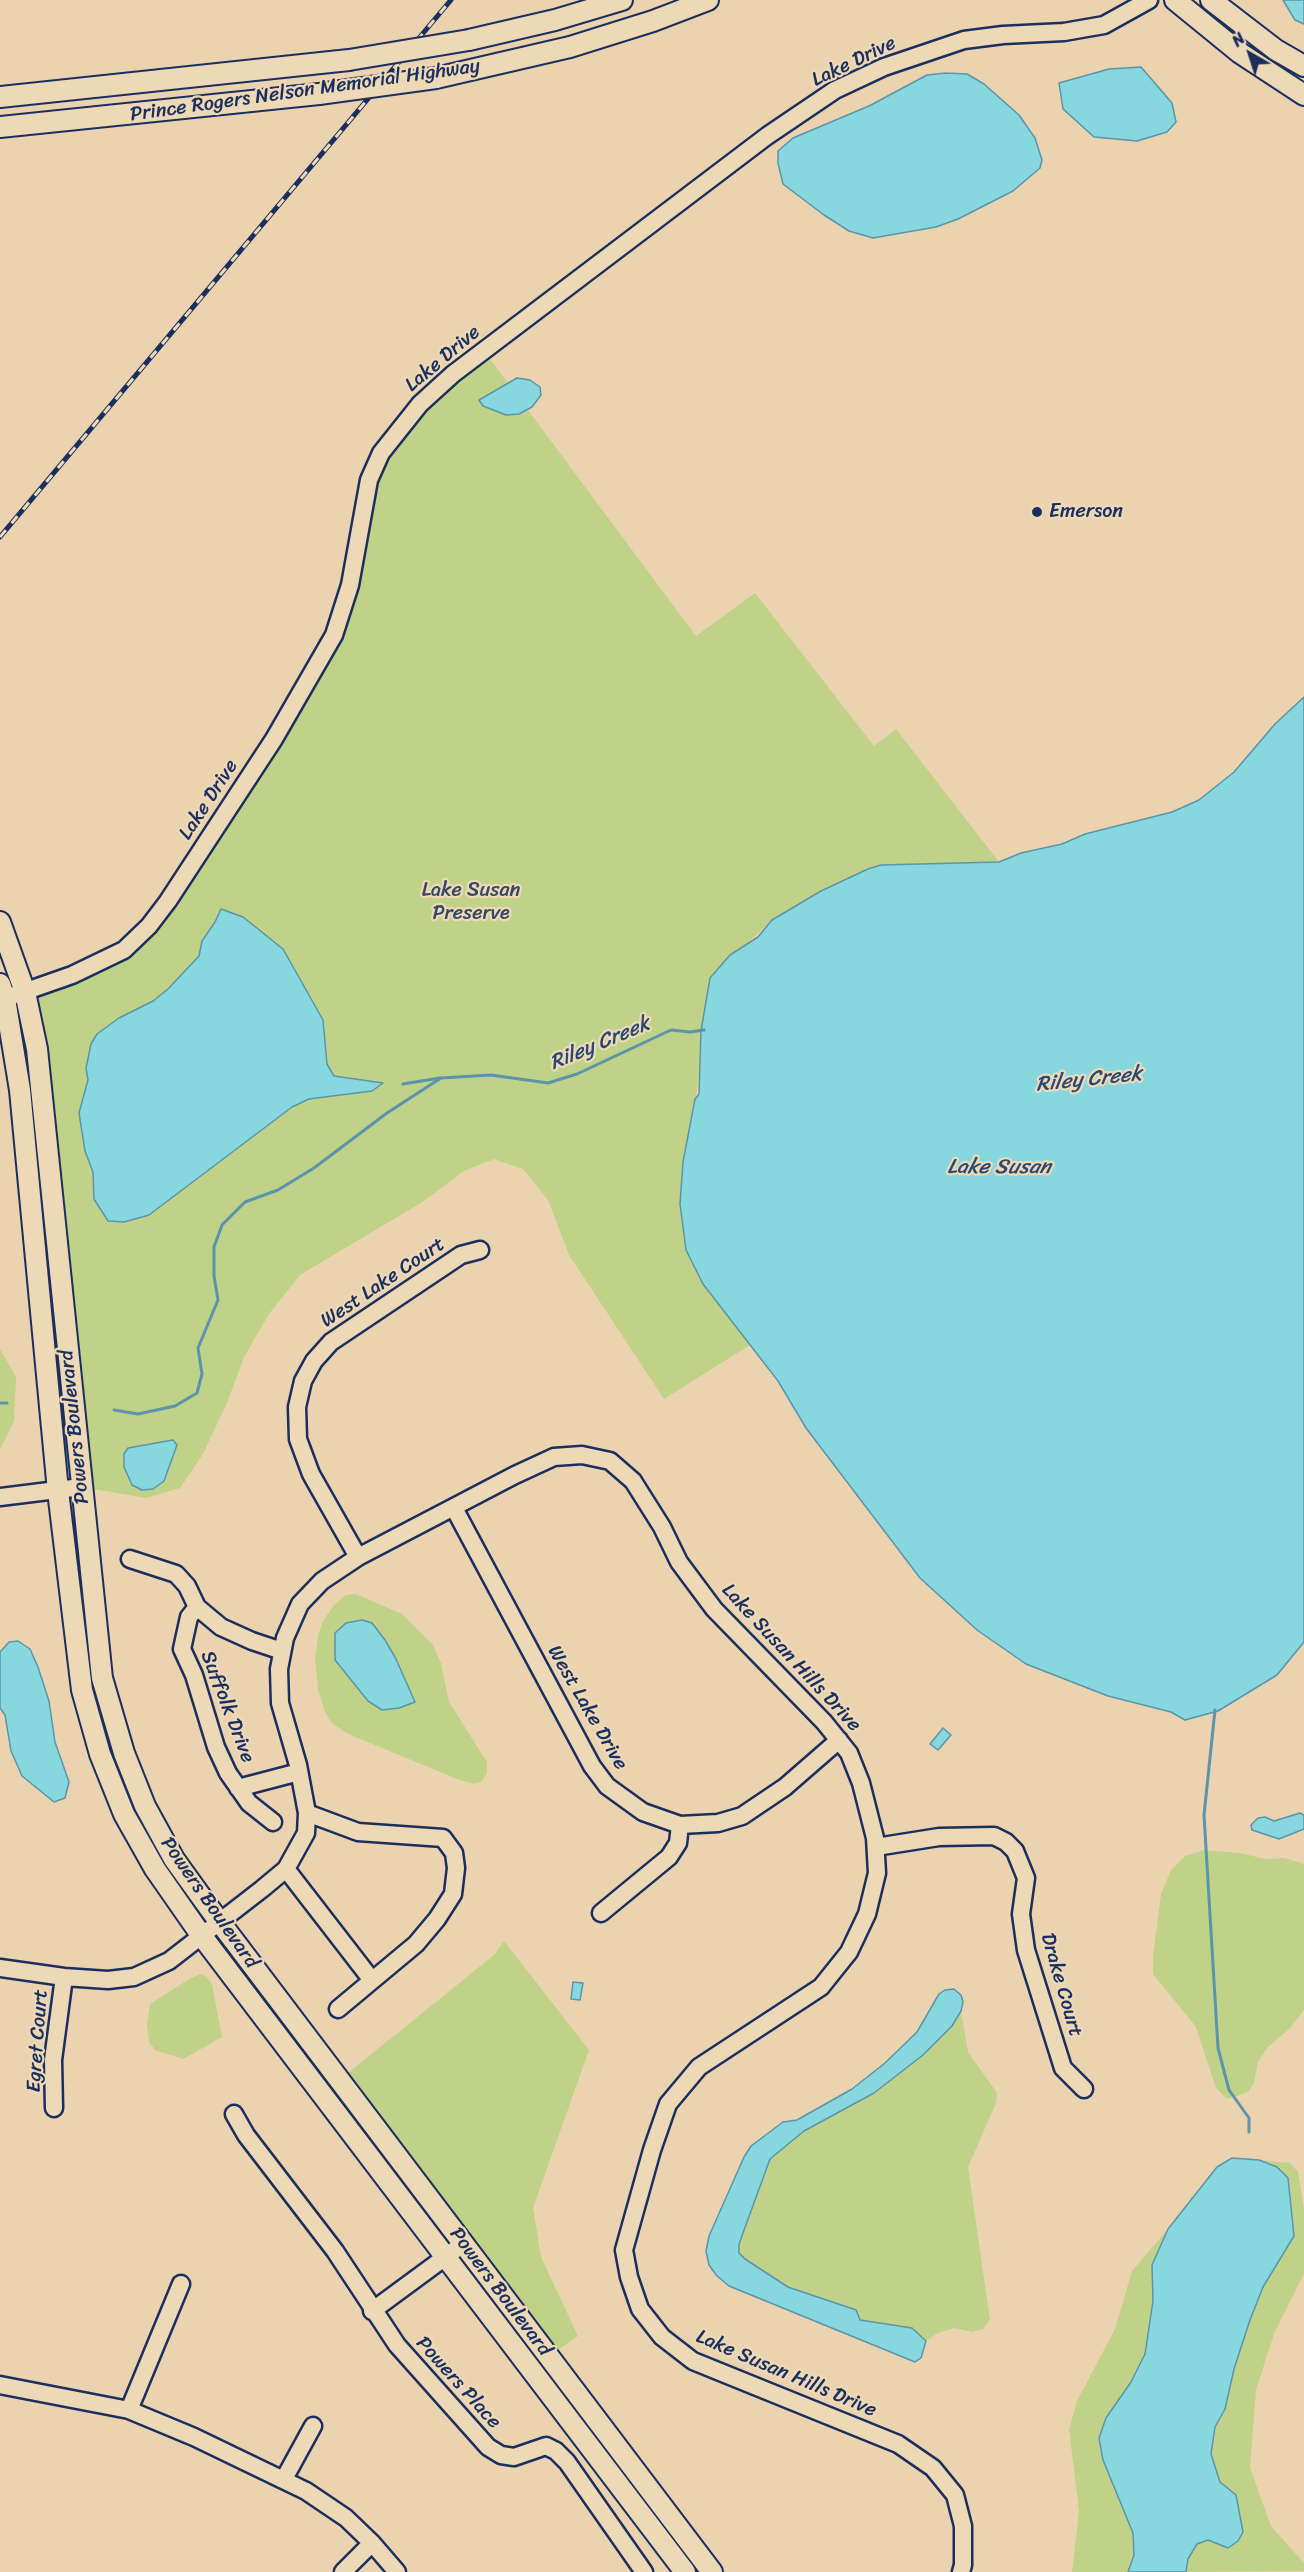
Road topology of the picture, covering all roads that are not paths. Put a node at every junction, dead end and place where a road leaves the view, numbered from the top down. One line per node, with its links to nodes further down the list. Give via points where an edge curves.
1 (622, 0): 8 (main road, Prince Rogers Nelson Memorial Highway, bridge, via 470,40 349,60)
2 (708, 0): 9 (main road, Prince Rogers Nelson Memorial Highway, bridge, via 570,47 436,78)
3 (1149, 0): 12 (street, Lake Drive, via 1104,25 964,40 884,66 835,90 767,136 438,388 381,453 369,480 350,585 334,635 274,739 174,891 149,926 124,950)
4 (1174, 0): 7 (main road, via 1240,53)
5 (1211, 0): 6 (main road, via 1276,50)
6 (1304, 66)
7 (1304, 95)
8 (0, 97)
9 (0, 127)
10 (0, 922): 12 (main road, Powers Boulevard)
11 (3, 992): 12 (street, Lake Drive); 15 (main road, Powers Boulevard, via 20,1090)
12 (25, 992): 14 (main road, Powers Boulevard, via 37,1049)
13 (480, 1250): 18 (street, West Lake Court, via 461,1255 331,1342 303,1381 297,1407 298,1440 311,1473)
14 (81, 1487): 15 (street); 31 (main road, Powers Boulevard, via 102,1678 124,1753 145,1806 174,1859)
15 (58, 1491): 16 (street); 32 (main road, Powers Boulevard, via 82,1690 100,1754 134,1832)
16 (0, 1497)
17 (454, 1508): 18 (street, Lake Susan Hills Drive); 22 (street, Lake Susan Hills Drive, via 554,1457 582,1455 610,1461 633,1481 679,1562 714,1609); 27 (street, West Lake Drive, via 592,1766 624,1800 642,1812)
18 (358, 1557): 21 (street, Lake Susan Hills Drive, via 322,1581 300,1604)
19 (130, 1559): 20 (street, via 176,1574)
20 (197, 1607): 21 (street, via 221,1627); 24 (street, Suffolk Drive, via 189,1617 182,1649 216,1747)
21 (282, 1651): 23 (street, Lake Susan Hills Drive, via 280,1703)
22 (839, 1740): 27 (street, West Lake Drive, via 786,1787 742,1816 718,1823); 28 (street, Lake Susan Hills Drive, via 861,1783)
23 (299, 1773): 24 (street, Suffolk Drive); 25 (street, Lake Susan Hills Drive)
24 (238, 1788): 26 (street, Suffolk Drive, via 249,1803)
25 (307, 1813): 29 (street, Lake Susan Hills Drive, via 306,1833); 35 (street, via 358,1832 443,1838 454,1853 453,1894 437,1919 416,1944)
26 (273, 1822)
27 (680, 1825): 30 (street, via 678,1843 669,1857)
28 (876, 1847): 37 (street, Drake Court, via 939,1837 994,1836 1015,1851 1026,1878 1021,1914 1026,1950 1063,2068); 54 (street, Lake Susan Hills Drive, via 877,1873 867,1914 849,1952 821,1987 699,2067 668,2104 624,2250 640,2309 662,2337 693,2361 898,2444 933,2468 955,2495 963,2526)
29 (285, 1869): 31 (street, Lake Susan Hills Drive); 35 (street)
30 (601, 1913)
31 (219, 1921): 32 (street, Lake Susan Hills Drive); 40 (main road, Powers Boulevard)
32 (201, 1935): 34 (street, Lake Susan Hills Drive, via 169,1961 134,1977); 41 (main road, Powers Boulevard)
33 (0, 1968): 34 (street, Lake Susan Hills Drive)
34 (64, 1977): 38 (street, Egret Court, via 53,2060)
35 (371, 1979): 36 (street)
36 (338, 2009)
37 (1084, 2089)
38 (54, 2108)
39 (234, 2114): 43 (street, Powers Place, via 335,2251)
40 (463, 2244): 41 (street); 53 (main road, Powers Boulevard)
41 (446, 2257): 43 (street); 52 (main road, Powers Boulevard)
42 (181, 2284): 45 (street)
43 (372, 2311): 51 (street, Powers Place, via 397,2345 488,2447 514,2457 546,2446 556,2451)
44 (0, 2385): 45 (street)
45 (129, 2410): 47 (street)
46 (313, 2426): 47 (street)
47 (284, 2479): 48 (street, via 346,2518)
48 (372, 2543): 49 (street); 50 (street)
49 (343, 2572)
50 (397, 2572)
51 (644, 2572)
52 (685, 2572)
53 (712, 2572)
54 (961, 2572)

